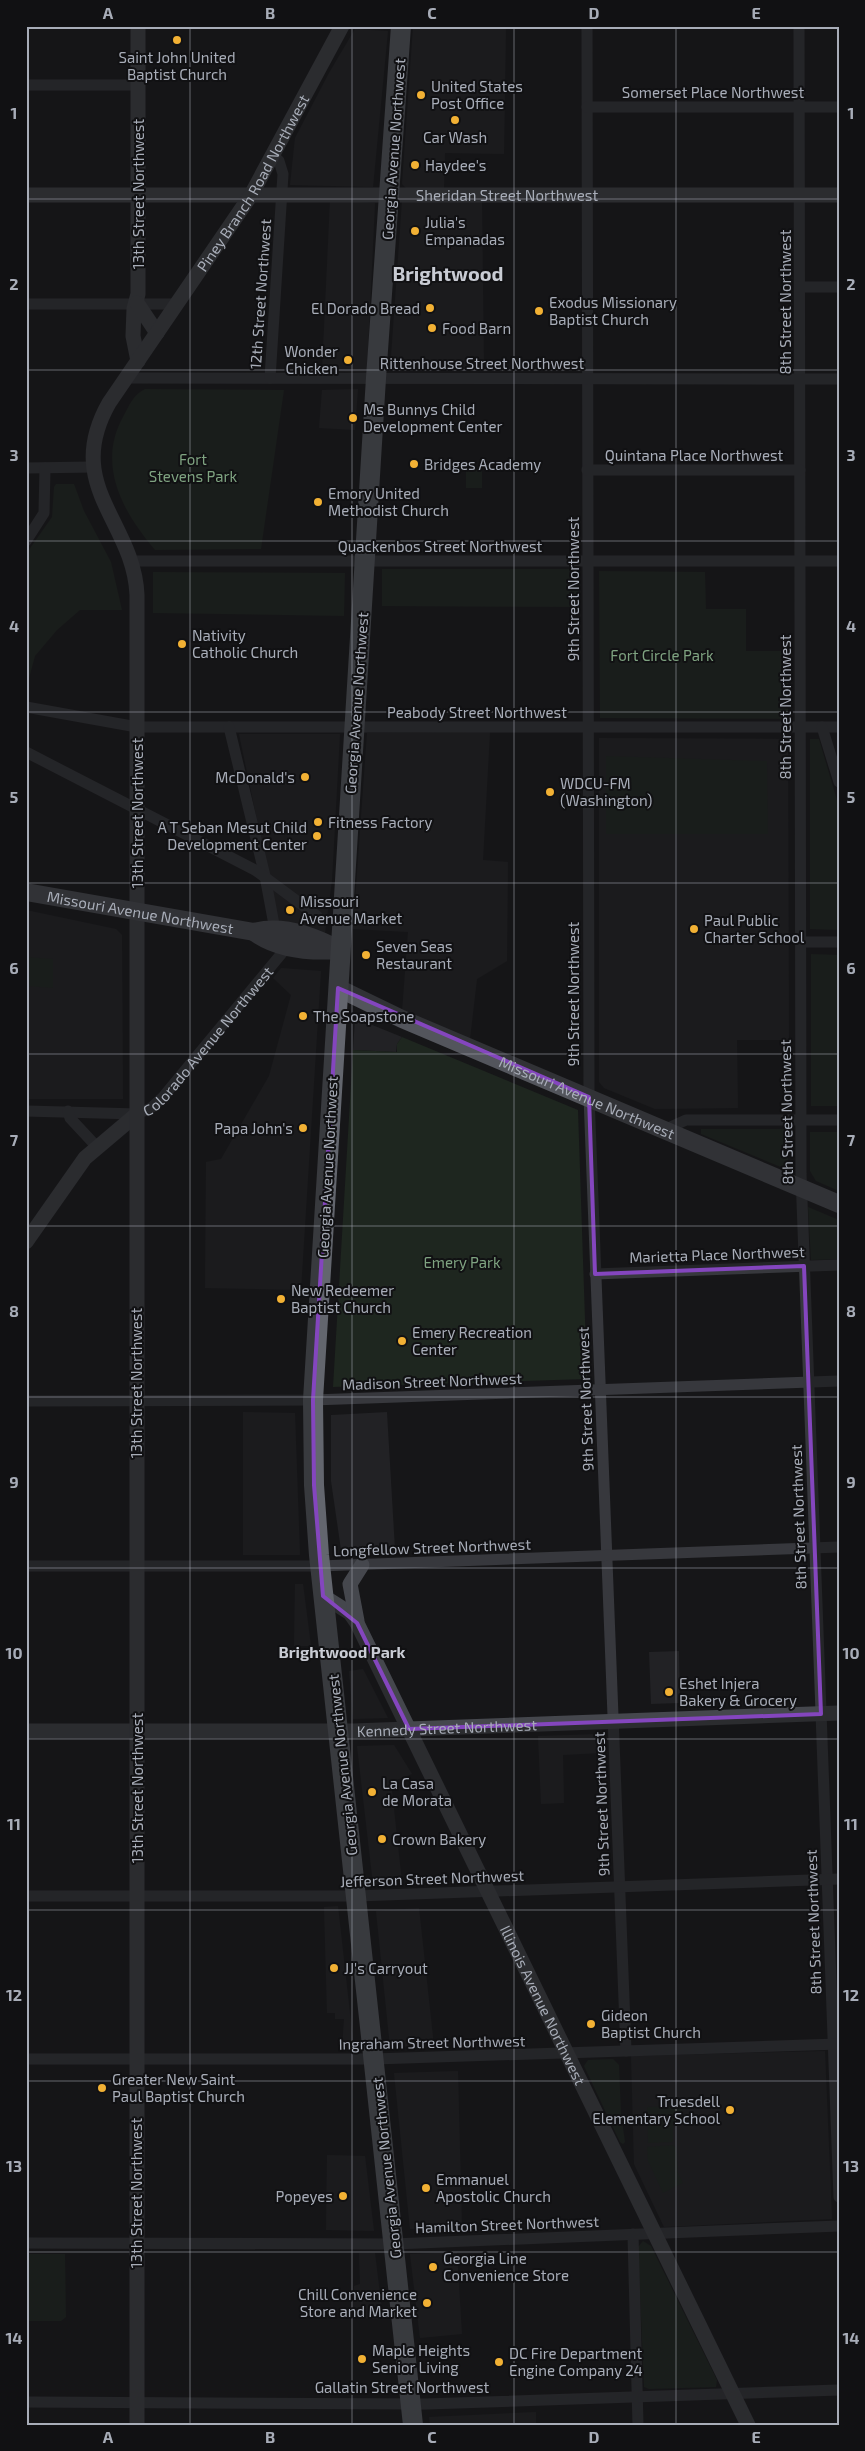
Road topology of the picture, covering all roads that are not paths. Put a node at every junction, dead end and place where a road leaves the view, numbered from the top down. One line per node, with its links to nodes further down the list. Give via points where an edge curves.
1 (138, 26): 7 (street, 13th Street Northwest)
2 (401, 26): 16 (highway, Georgia Avenue Northwest)
3 (587, 26): 8 (street, 9th Street Northwest)
4 (799, 26): 9 (street, 8th Street Northwest)
5 (341, 27): 11 (street, Piney Branch Road Northwest)
6 (26, 85): 7 (street)
7 (138, 85): 13 (street, 13th Street Northwest)
8 (587, 107): 9 (street, Somerset Place Northwest); 17 (street, 9th Street Northwest)
9 (800, 107): 10 (street, Somerset Place Northwest); 18 (street, 8th Street Northwest)
10 (839, 107)
11 (274, 155): 14 (street, Piney Branch Road Northwest); 15 (street, 12th Street Northwest, via 283,170)
12 (26, 195): 13 (street, Sheridan Street Northwest)
13 (138, 195): 14 (street, Sheridan Street Northwest); 22 (street, 13th Street Northwest)
14 (251, 195): 15 (street, Sheridan Street Northwest); 24 (street, Piney Branch Road Northwest)
15 (282, 195): 16 (street, Sheridan Street Northwest); 28 (street, 12th Street Northwest)
16 (389, 195): 17 (street, Sheridan Street Northwest); 29 (highway, Georgia Avenue Northwest)
17 (587, 195): 18 (street, Sheridan Street Northwest); 30 (street, 9th Street Northwest)
18 (800, 195): 19 (street, Sheridan Street Northwest); 20 (street, 8th Street Northwest)
19 (839, 195)
20 (800, 287): 21 (street); 31 (street, 8th Street Northwest)
21 (839, 287)
22 (137, 303): 23 (street); 24 (street); 25 (street); 26 (street, 13th Street Northwest, via 133,336)
23 (26, 304)
24 (177, 304): 25 (street, Piney Branch Road Northwest)
25 (157, 333): 26 (street, 13th Street Northwest)
26 (138, 361): 27 (street, 13th Street Northwest)
27 (126, 378): 28 (street, Rittenhouse Street Northwest); 33 (street, 13th Street Northwest, via 101,420)
28 (270, 378): 29 (street, Rittenhouse Street Northwest)
29 (376, 378): 30 (street, Rittenhouse Street Northwest); 40 (highway, Georgia Avenue Northwest)
30 (587, 378): 31 (street, Rittenhouse Street Northwest); 36 (street, 9th Street Northwest)
31 (800, 378): 32 (street, Rittenhouse Street Northwest); 37 (street, 8th Street Northwest)
32 (839, 379)
33 (94, 467): 35 (street); 39 (street, 13th Street Northwest, via 102,500)
34 (26, 468): 35 (street)
35 (45, 468): 38 (street, via 44,513)
36 (587, 470): 37 (street, Quintana Place Northwest); 41 (street, 9th Street Northwest)
37 (800, 470): 42 (street, 8th Street Northwest)
38 (26, 541)
39 (132, 561): 40 (street, Quackenbos Street Northwest); 45 (street, 13th Street Northwest, via 137,595)
40 (365, 561): 41 (street, Quackenbos Street Northwest); 47 (highway, Georgia Avenue Northwest)
41 (587, 561): 42 (street, Quackenbos Street Northwest); 48 (street, 9th Street Northwest)
42 (800, 561): 43 (street, Quackenbos Street Northwest); 49 (street, 8th Street Northwest)
43 (839, 561)
44 (26, 706): 45 (street, Peabody Street Northwest)
45 (137, 727): 46 (street, Peabody Street Northwest); 54 (street, 13th Street Northwest)
46 (229, 727): 47 (street, Peabody Street Northwest); 55 (street)
47 (355, 727): 48 (street, Peabody Street Northwest); 64 (highway, Georgia Avenue Northwest)
48 (588, 727): 49 (street, Peabody Street Northwest); 66 (street, 9th Street Northwest)
49 (800, 727): 50 (street, Peabody Street Northwest); 61 (street, 8th Street Northwest)
50 (822, 727): 51 (street, Peabody Street Northwest); 53 (street)
51 (839, 727)
52 (26, 752): 54 (street)
53 (839, 782)
54 (137, 809): 55 (street); 57 (street, 13th Street Northwest)
55 (265, 876): 58 (street); 59 (street)
56 (26, 892): 57 (main road, Missouri Avenue Northwest)
57 (137, 912): 60 (main road, Missouri Avenue Northwest); 69 (street, 13th Street Northwest)
58 (317, 916)
59 (275, 930): 60 (main road, Missouri Avenue Northwest); 64 (main road, Missouri Avenue Northwest, via 317,938)
60 (254, 932): 63 (main road, Missouri Avenue Northwest, via 264,940)
61 (800, 942): 62 (street); 70 (street, 8th Street Northwest)
62 (839, 942)
63 (287, 947): 64 (main road, Missouri Avenue Northwest, via 315,952); 69 (street, Colorado Avenue Northwest, via 163,1097 151,1108)
64 (340, 950): 65 (highway, Georgia Avenue Northwest)
65 (338, 988): 66 (main road, Missouri Avenue Northwest, via 402,1019); 84 (highway, Georgia Avenue Northwest)
66 (589, 1097): 72 (main road, Missouri Avenue Northwest); 79 (street, 9th Street Northwest)
67 (26, 1111): 68 (street)
68 (68, 1111): 69 (street); 73 (street, via 70,1118)
69 (137, 1114): 73 (street, Colorado Avenue Northwest); 85 (street, 13th Street Northwest)
70 (800, 1120): 71 (street); 72 (street, via 686,1120); 74 (street, 8th Street Northwest)
71 (839, 1120)
72 (664, 1130): 74 (main road, Missouri Avenue Northwest)
73 (97, 1147): 76 (street, Colorado Avenue Northwest, via 80,1164)
74 (801, 1188): 75 (main road, Missouri Avenue Northwest); 78 (street, 8th Street Northwest)
75 (839, 1204)
76 (26, 1242)
77 (839, 1265): 78 (street, Marietta Place Northwest)
78 (804, 1266): 79 (street, Marietta Place Northwest); 81 (street, 8th Street Northwest)
79 (596, 1274): 82 (street, 9th Street Northwest)
80 (839, 1381): 81 (street, Madison Street Northwest)
81 (808, 1383): 82 (street, Madison Street Northwest); 87 (street, 8th Street Northwest)
82 (600, 1390): 84 (street, Madison Street Northwest); 88 (street, 9th Street Northwest)
83 (26, 1400): 85 (street, Madison Street Northwest)
84 (313, 1400): 85 (street, Madison Street Northwest); 91 (highway, Georgia Avenue Northwest, via 314,1485)
85 (136, 1401): 92 (street, 13th Street Northwest)
86 (839, 1547): 87 (street, Longfellow Street Northwest)
87 (815, 1548): 88 (street, Longfellow Street Northwest); 96 (street, 8th Street Northwest)
88 (606, 1556): 89 (street, Longfellow Street Northwest); 97 (street, 9th Street Northwest)
89 (362, 1565): 91 (street, Longfellow Street Northwest); 94 (street, via 350,1584)
90 (26, 1566): 92 (street, Longfellow Street Northwest)
91 (320, 1566): 92 (street, Longfellow Street Northwest); 93 (highway, Georgia Avenue Northwest)
92 (137, 1567): 100 (street, 13th Street Northwest)
93 (323, 1596): 94 (street, Illinois Avenue Northwest, via 350,1613); 101 (highway, Georgia Avenue Northwest)
94 (357, 1623): 98 (street, Illinois Avenue Northwest)
95 (839, 1713): 96 (street, Kennedy Street Northwest)
96 (821, 1714): 97 (street, Kennedy Street Northwest); 102 (street, 8th Street Northwest)
97 (613, 1722): 98 (street, Kennedy Street Northwest); 103 (street, 9th Street Northwest)
98 (409, 1729): 101 (street, Kennedy Street Northwest); 104 (street, Illinois Avenue Northwest)
99 (26, 1731): 100 (street, Kennedy Street Northwest)
100 (136, 1731): 101 (street, Kennedy Street Northwest); 106 (street, 13th Street Northwest)
101 (338, 1731): 107 (highway, Georgia Avenue Northwest)
102 (833, 1879): 103 (street, Jefferson Street Northwest); 108 (street, 8th Street Northwest)
103 (619, 1888): 104 (street, Jefferson Street Northwest); 109 (street, 9th Street Northwest)
104 (488, 1892): 107 (street, Jefferson Street Northwest); 110 (street, Illinois Avenue Northwest)
105 (26, 1896): 106 (street, Jefferson Street Northwest)
106 (137, 1896): 107 (street, Jefferson Street Northwest); 112 (street, 13th Street Northwest)
107 (356, 1896): 113 (highway, Georgia Avenue Northwest)
108 (836, 2044): 109 (street, Ingraham Street Northwest); 114 (street, 8th Street Northwest)
109 (626, 2051): 110 (street, Ingraham Street Northwest)
110 (567, 2053): 113 (street, Ingraham Street Northwest); 117 (street, Illinois Avenue Northwest)
111 (26, 2059): 112 (street, Ingraham Street Northwest)
112 (136, 2059): 113 (street, Ingraham Street Northwest); 119 (street, 13th Street Northwest)
113 (374, 2059): 120 (highway, Georgia Avenue Northwest)
114 (839, 2197)
115 (839, 2226): 117 (street, Hamilton Street Northwest)
116 (633, 2234): 117 (street, Hamilton Street Northwest); 120 (street, Hamilton Street Northwest); 123 (street)
117 (655, 2234): 122 (street, Illinois Avenue Northwest)
118 (26, 2243): 119 (street, Hamilton Street Northwest)
119 (136, 2243): 120 (street, Hamilton Street Northwest); 125 (street, 13th Street Northwest)
120 (394, 2244): 126 (highway, Georgia Avenue Northwest)
121 (839, 2390): 122 (street, Gallatin Street Northwest)
122 (732, 2392): 123 (street, Gallatin Street Northwest); 130 (street, Illinois Avenue Northwest)
123 (638, 2396): 126 (street, Gallatin Street Northwest); 129 (street)
124 (26, 2402): 125 (street, Gallatin Street Northwest)
125 (137, 2402): 126 (street, Gallatin Street Northwest); 127 (street, 13th Street Northwest)
126 (411, 2403): 128 (highway, Georgia Avenue Northwest)
127 (137, 2425)
128 (413, 2425)
129 (638, 2425)
130 (748, 2425)

